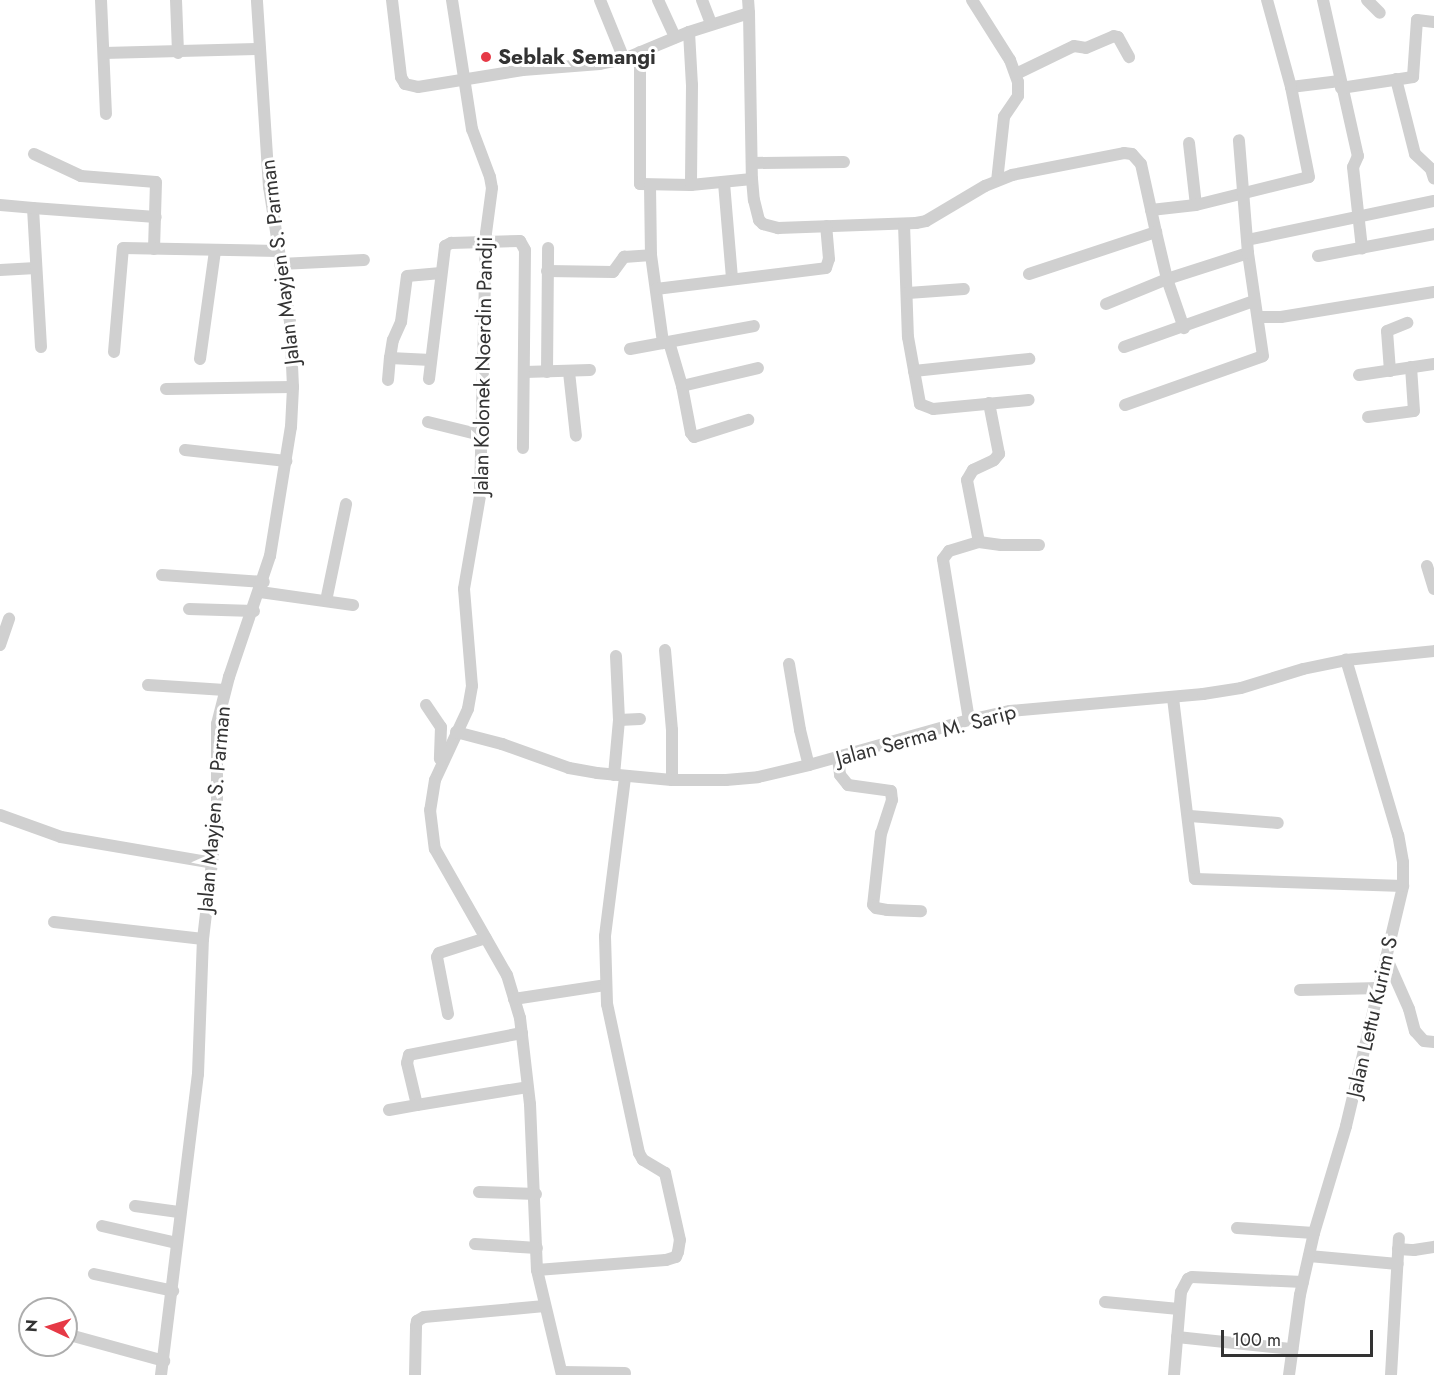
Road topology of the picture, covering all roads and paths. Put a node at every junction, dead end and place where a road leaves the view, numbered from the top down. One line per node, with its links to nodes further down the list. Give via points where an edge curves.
1 (100, 0): 22 (street)
2 (176, 0): 23 (street)
3 (257, 0): 20 (street, Jalan Mayjen S. Parman)
4 (393, 0): 27 (street, via 402,82 417,87)
5 (452, 0): 27 (street, Jalan Kolonek Noerdin Pandji)
6 (600, 0): 25 (street)
7 (658, 0): 19 (street)
8 (702, 0): 17 (street)
9 (748, 0): 15 (street)
10 (972, 0): 26 (street)
11 (1267, 0): 30 (street)
12 (1323, 0): 29 (street)
13 (1367, 0): 14 (street)
14 (1380, 13)
15 (749, 14): 17 (street); 36 (street)
16 (1434, 22): 28 (street, via 1417,20 1413,77)
17 (711, 24): 18 (street)
18 (689, 32): 19 (street); 42 (street)
19 (675, 37): 21 (street)
20 (260, 50): 23 (street); 61 (street, Jalan Mayjen S. Parman, via 269,187)
21 (640, 52): 25 (street); 41 (street, via 639,180 640,184)
22 (104, 53): 23 (street); 31 (street)
23 (178, 53)
24 (1129, 57): 26 (street, via 1114,36 1086,48 1074,46)
25 (624, 58): 27 (street)
26 (1016, 75): 39 (street, via 1018,96 1004,117)
27 (466, 79): 56 (street, Jalan Kolonek Noerdin Pandji, via 472,129 490,177)
28 (1396, 79): 29 (street); 37 (street, via 1416,153)
29 (1341, 84): 30 (street); 49 (street, via 1358,156 1353,167)
30 (1291, 87): 43 (street, via 1309,177)
31 (106, 114)
32 (1239, 140): 43 (street)
33 (1189, 143): 46 (street)
34 (34, 154): 50 (street, via 81,176 156,183)
35 (844, 162): 36 (street)
36 (752, 163): 38 (street)
37 (1433, 172)
38 (752, 179): 40 (street); 52 (street, via 754,200 763,224 778,228)
39 (997, 181): 48 (street, via 1094,158 1132,154 1141,165); 51 (street, via 926,221)
40 (724, 183): 42 (street); 72 (street)
41 (650, 185): 42 (street); 63 (street)
42 (691, 185)
43 (1243, 194): 46 (street); 55 (street)
44 (1434, 201): 49 (street)
45 (0, 204): 47 (street)
46 (1196, 205): 48 (street)
47 (33, 208): 50 (street); 67 (street)
48 (1151, 210): 53 (street)
49 (1359, 216): 55 (street); 59 (street)
50 (156, 217): 58 (street)
51 (904, 224): 52 (street); 76 (street)
52 (826, 226): 72 (street, via 826,268)
53 (1156, 232): 71 (street); 73 (street)
54 (1434, 234): 59 (street)
55 (1247, 240): 62 (street)
56 (486, 243): 70 (street, via 445,246); 99 (street, via 517,240 524,244); 114 (street, Jalan Kolonek Noerdin Pandji)
57 (548, 248): 69 (street)
58 (154, 249): 60 (street); 88 (street, via 122,250)
59 (1362, 249): 64 (street)
60 (215, 251): 61 (street); 90 (street)
61 (278, 251): 66 (street, Jalan Mayjen S. Parman)
62 (1248, 253): 73 (street); 78 (street)
63 (651, 255): 69 (street, via 622,258 613,272); 74 (street)
64 (1318, 256)
65 (364, 260): 66 (street)
66 (280, 264): 106 (street, Jalan Mayjen S. Parman, via 290,322)
67 (36, 268): 68 (street); 85 (street)
68 (0, 270)
69 (547, 272): 100 (street)
70 (441, 273): 89 (street, via 407,276 401,322); 92 (street)
71 (1029, 273)
72 (732, 279): 74 (street)
73 (1167, 279): 79 (street); 83 (street)
74 (656, 289): 84 (street)
75 (964, 289): 76 (street)
76 (908, 292): 97 (street, via 908,337)
77 (1434, 292): 80 (street)
78 (1254, 301): 80 (street); 83 (street)
79 (1107, 304)
80 (1259, 317): 110 (street, via 1262,357)
81 (1407, 323): 98 (street, via 1387,331)
82 (754, 326): 84 (street)
83 (1184, 328): 86 (street)
84 (666, 342): 87 (street); 105 (street)
85 (41, 347)
86 (1124, 347)
87 (630, 349)
88 (114, 352)
89 (390, 358): 92 (street); 104 (street)
90 (200, 359)
91 (1029, 359): 97 (street)
92 (431, 360): 103 (street)
93 (1434, 364): 94 (street)
94 (1411, 367): 98 (street); 111 (street, via 1414,411)
95 (758, 368): 105 (street)
96 (590, 370): 101 (street)
97 (914, 371): 109 (street, via 918,399 925,407)
98 (1390, 371): 102 (street)
99 (525, 372): 100 (street); 116 (street)
100 (547, 372): 101 (street)
101 (569, 372): 115 (street)
102 (1359, 375)
103 (429, 379)
104 (388, 380)
105 (682, 386): 112 (street, via 694,437)
106 (293, 387): 107 (street); 118 (street, Jalan Mayjen S. Parman)
107 (166, 389)
108 (1029, 400): 109 (street)
109 (989, 403): 120 (street, via 999,454 973,470 967,480)
110 (1125, 405)
111 (1368, 417)
112 (748, 420)
113 (428, 422): 114 (street)
114 (481, 435): 144 (street, Jalan Kolonek Noerdin Pandji, via 480,496 464,589 472,686 468,709)
115 (576, 436)
116 (523, 448)
117 (185, 450): 118 (street)
118 (286, 462): 124 (street, Jalan Mayjen S. Parman)
119 (346, 504): 126 (street)
120 (979, 542): 121 (street); 143 (street, via 946,553 943,559)
121 (1040, 545)
122 (1427, 566): 125 (street)
123 (162, 575): 124 (street)
124 (262, 587): 126 (street); 129 (street, Jalan Mayjen S. Parman)
125 (1434, 589)
126 (326, 601): 127 (street)
127 (353, 605)
128 (189, 609): 129 (street)
129 (254, 611): 138 (street, Jalan Mayjen S. Parman)
130 (9, 619): 131 (street)
131 (0, 645)
132 (665, 650): 149 (street)
133 (1434, 651): 135 (street, Jalan Serma M. Sarip)
134 (616, 656): 142 (street)
135 (1347, 660): 139 (street, Jalan Serma M. Sarip, via 1241,688); 154 (street, Jalan Lettu Kurim S, via 1398,836)
136 (789, 664): 146 (street)
137 (148, 685): 138 (street)
138 (225, 690): 153 (street, Jalan Mayjen S. Parman, via 216,740 218,796)
139 (1173, 698): 143 (street, Jalan Serma M. Sarip, via 1038,707); 151 (street)
140 (426, 705): 147 (street, via 441,727)
141 (640, 719): 142 (street)
142 (619, 720): 148 (street)
143 (969, 720): 145 (street, Jalan Serma M. Sarip)
144 (456, 732): 147 (street, Jalan Kolonek Noerdin Pandji); 148 (street, Jalan Serma M. Sarip, via 569,768)
145 (838, 758): 146 (street, Jalan Serma M. Sarip); 155 (street, via 840,775 848,785 891,791 892,800 881,832 873,905 887,910)
146 (809, 765): 149 (street, Jalan Serma M. Sarip, via 758,777)
147 (440, 770): 157 (street, via 430,810 435,849)
148 (619, 776): 149 (street, Jalan Serma M. Sarip); 160 (street, via 605,936)
149 (672, 780)
150 (0, 815): 153 (street, via 60,837)
151 (1190, 816): 152 (street); 154 (street, via 1195,879)
152 (1278, 823)
153 (213, 863): 158 (street, Jalan Mayjen S. Parman)
154 (1403, 886): 159 (street, Jalan Lettu Kurim S)
155 (921, 910)
156 (54, 922): 158 (street)
157 (486, 938): 163 (street, via 507,975); 164 (street, via 438,955)
158 (203, 939): 173 (street, Jalan Mayjen S. Parman, via 198,1074)
159 (1386, 957): 161 (street, Jalan Lettu Kurim S); 166 (street, via 1415,1031 1424,1041)
160 (605, 985): 163 (street); 183 (street, via 639,1153 643,1160 665,1173 680,1240 678,1252 676,1257 666,1260)
161 (1379, 988): 162 (street); 176 (street, Jalan Lettu Kurim S, via 1346,1126)
162 (1300, 990)
163 (514, 999): 165 (street)
164 (447, 1014)
165 (522, 1034): 167 (street); 168 (street, via 410,1055 407,1063)
166 (1434, 1042)
167 (528, 1087): 168 (street); 171 (street)
168 (417, 1105): 169 (street)
169 (389, 1110)
170 (479, 1192): 171 (street)
171 (536, 1194): 180 (street)
172 (135, 1206): 173 (street)
173 (179, 1212): 177 (street, Jalan Mayjen S. Parman)
174 (102, 1226): 177 (street)
175 (1237, 1228): 176 (street)
176 (1314, 1233): 181 (street, Jalan Lettu Kurim S)
177 (176, 1243): 186 (street, Jalan Mayjen S. Parman)
178 (476, 1244): 180 (street)
179 (1434, 1247): 182 (street, via 1399,1244)
180 (537, 1248): 183 (street)
181 (1309, 1256): 182 (street); 185 (street, Jalan Lettu Kurim S)
182 (1398, 1264): 200 (street)
183 (537, 1270): 188 (street)
184 (94, 1275): 186 (street)
185 (1303, 1282): 189 (street, via 1192,1277 1181,1292); 192 (street, Jalan Lettu Kurim S)
186 (173, 1291): 193 (street, Jalan Mayjen S. Parman)
187 (1105, 1302): 189 (street)
188 (545, 1306): 195 (street); 197 (street, via 424,1317 416,1326)
189 (1179, 1310): 191 (street)
190 (78, 1337): 193 (street)
191 (1177, 1337): 192 (street); 198 (street)
192 (1292, 1349): 199 (street, Jalan Lettu Kurim S)
193 (164, 1361): 196 (street, Jalan Mayjen S. Parman)
194 (625, 1373): 195 (street)
195 (562, 1374)
196 (161, 1375)
197 (415, 1375)
198 (1174, 1375)
199 (1289, 1375)
200 (1391, 1375)

